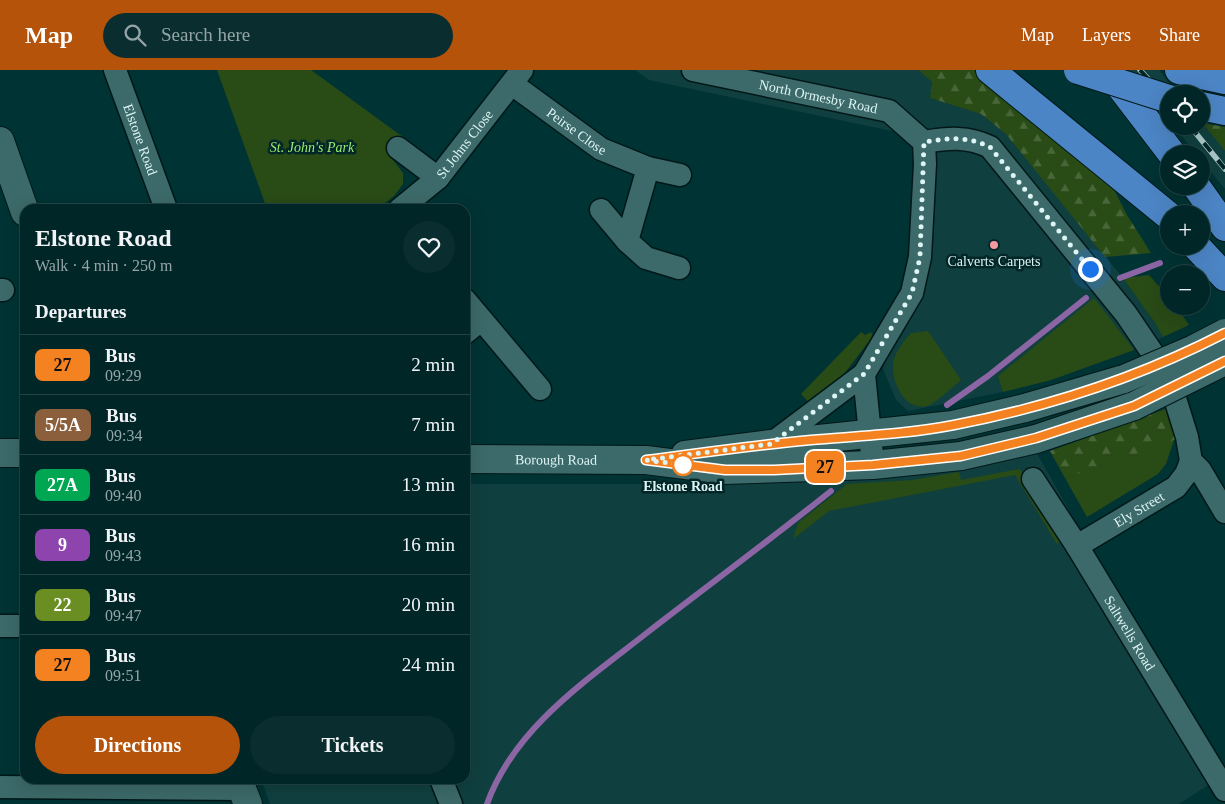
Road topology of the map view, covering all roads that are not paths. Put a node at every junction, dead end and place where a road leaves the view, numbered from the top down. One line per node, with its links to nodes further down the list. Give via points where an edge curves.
1 (115, 70): 21 (street, Elstone Road)
2 (693, 70): 12 (street, North Ormesby Road, via 889,111)
3 (990, 70): 23 (highway)
4 (1078, 70): 9 (highway, bridge)
5 (1108, 70): 13 (highway)
6 (1179, 70): 8 (highway)
7 (517, 77): 16 (street, Peirse Close, via 600,149); 18 (street, St Johns Close)
8 (1225, 80)
9 (1160, 96)
10 (1210, 108): 11 (highway)
11 (1225, 111)
12 (924, 142): 33 (street, via 920,257 912,293); 41 (street, via 964,138 990,147 1126,314 1168,376 1188,437)
13 (1165, 145)
14 (398, 148): 18 (street)
15 (2, 149): 20 (street)
16 (648, 168): 17 (street, Peirse Close); 26 (street)
17 (680, 175)
18 (438, 178): 22 (street, St Johns Close)
19 (1202, 195): 25 (highway)
20 (22, 204)
21 (164, 204)
22 (406, 204)
23 (1160, 209)
24 (600, 210): 26 (street)
25 (1225, 227)
26 (627, 241): 28 (street, via 646,258)
27 (1204, 255): 29 (highway)
28 (679, 268)
29 (1225, 278)
30 (473, 326): 34 (street)
31 (1225, 333): 35 (street, Borough Road, bridge, via 1124,379 1025,408 953,425)
32 (1225, 361): 42 (street, Borough Road, bridge, via 1134,406 1036,438 961,456)
33 (864, 374): 35 (street); 36 (street)
34 (540, 389)
35 (870, 435): 36 (street, Borough Road); 42 (street)
36 (771, 444): 40 (street, Borough Road)
37 (0, 453): 38 (street)
38 (20, 453)
39 (470, 460): 40 (street, Borough Road)
40 (646, 460): 42 (street, Borough Road, via 725,470)
41 (1191, 460): 44 (street); 45 (street, Ely Street, via 1176,487)
42 (873, 465)
43 (1033, 479): 45 (street, Saltwells Road)
44 (1225, 512)
45 (1077, 546): 49 (street, Saltwells Road)
46 (0, 626): 47 (street)
47 (20, 626)
48 (443, 784): 53 (street)
49 (1225, 790)
50 (243, 791): 52 (street)
51 (4, 793): 52 (street)
52 (147, 796)
53 (451, 804)

